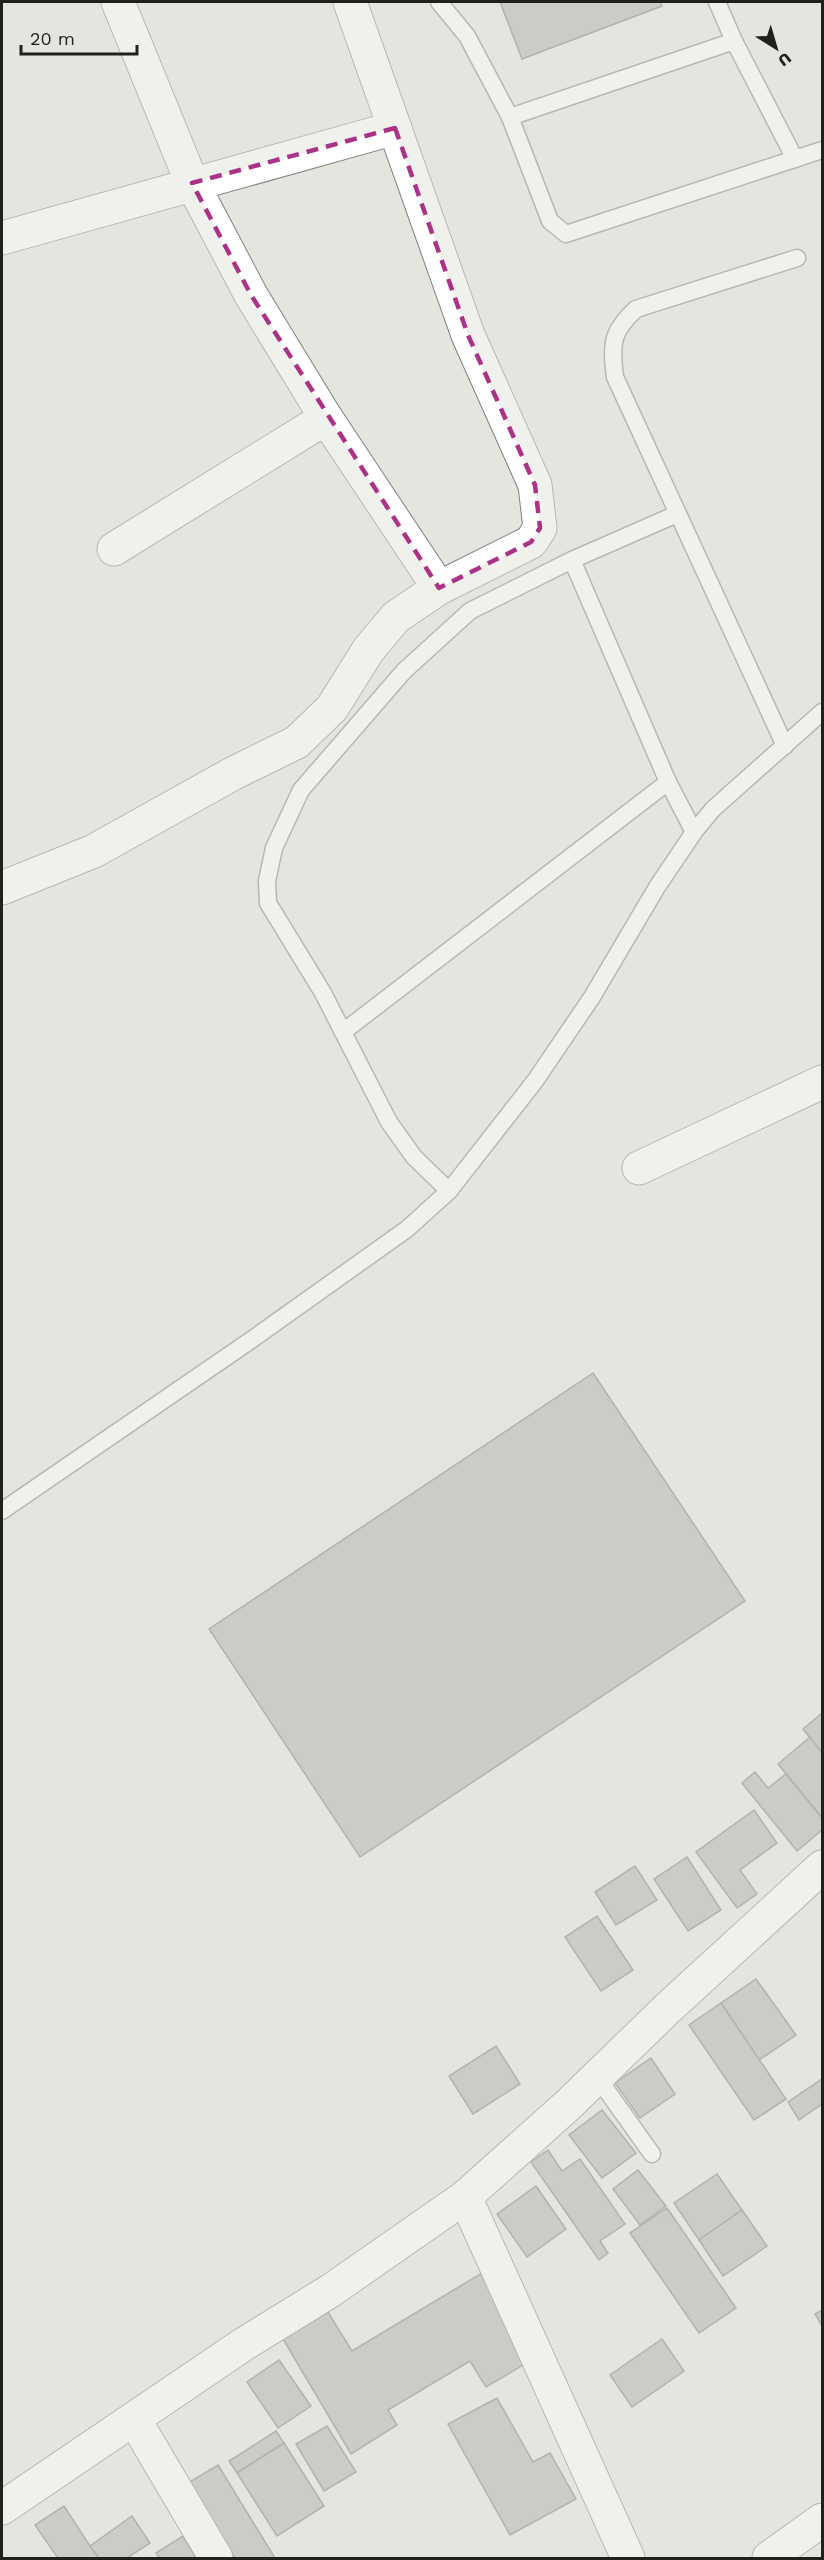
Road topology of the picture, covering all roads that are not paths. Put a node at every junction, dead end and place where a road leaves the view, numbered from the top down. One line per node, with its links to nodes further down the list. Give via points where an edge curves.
1 (118, 2): 10 (street)
2 (350, 2): 7 (street)
3 (439, 2): 6 (lane, via 467,36)
4 (717, 2): 5 (lane)
5 (734, 41): 6 (lane); 9 (lane)
6 (510, 117): 9 (lane, via 550,221 566,234)
7 (394, 128): 10 (street); 17 (street, via 468,335 535,486 540,528 531,542)
8 (822, 150): 9 (lane)
9 (795, 159)
10 (192, 183): 11 (street); 13 (street, via 251,295)
11 (2, 238)
12 (797, 258): 14 (lane, via 636,309 620,324 611,347 615,377)
13 (326, 418): 15 (street); 17 (street)
14 (677, 514): 16 (lane); 19 (lane)
15 (114, 549)
16 (572, 560): 20 (lane); 23 (lane, via 470,611 404,671 301,790 274,848 267,881 268,903)
17 (439, 588): 22 (street, via 396,617 369,649 332,708 297,742 94,851)
18 (822, 712): 19 (lane)
19 (785, 746): 21 (lane, via 713,809)
20 (668, 782): 21 (lane); 23 (lane)
21 (694, 832): 26 (lane, via 536,1081)
22 (2, 888)
23 (343, 1032): 26 (lane, via 388,1122 414,1157)
24 (822, 1082): 25 (street)
25 (639, 1168)
26 (449, 1191): 27 (lane, via 407,1229)
27 (2, 1511)
28 (822, 1867): 29 (street)
29 (597, 2076): 30 (lane); 31 (street)
30 (652, 2154)
31 (465, 2197): 32 (street); 36 (street)
32 (134, 2419): 33 (street); 35 (street)
33 (2, 2508)
34 (822, 2520): 37 (street)
35 (216, 2559)
36 (628, 2559)
37 (769, 2559)

